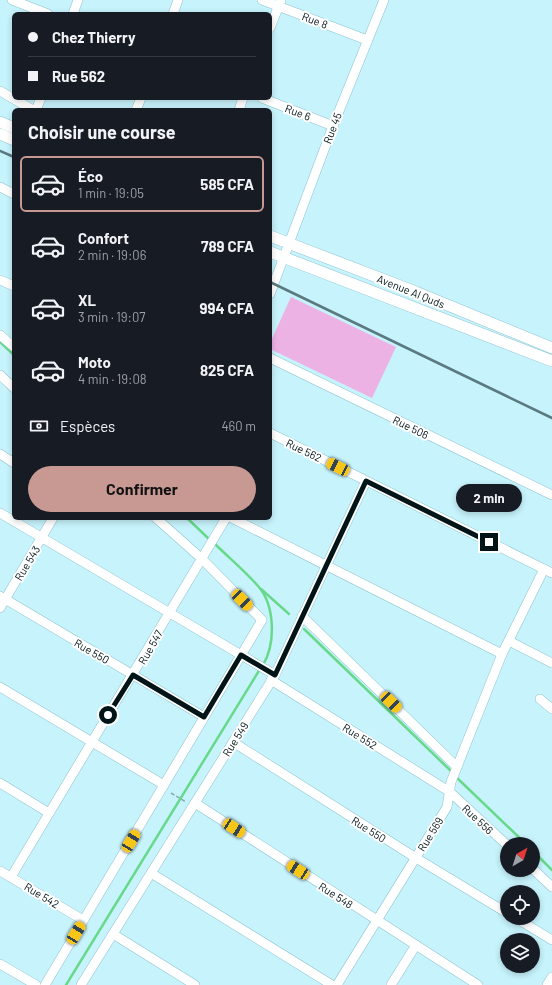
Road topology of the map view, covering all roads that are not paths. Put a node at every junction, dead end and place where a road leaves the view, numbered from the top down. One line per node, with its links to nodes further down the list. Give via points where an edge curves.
1 (12, 0): 7 (street)
2 (78, 0): 8 (street)
3 (178, 0): 9 (street)
4 (262, 0): 6 (street, Rue 8)
5 (384, 0): 11 (street, Rue 45)
6 (280, 3): 10 (street); 11 (street, Rue 8)
7 (43, 12)
8 (74, 12)
9 (173, 12)
10 (272, 23)
11 (367, 40): 18 (street, Rue 45)
12 (0, 91): 13 (street)
13 (12, 98)
14 (16, 100): 16 (street)
15 (267, 100): 18 (street, Rue 6)
16 (30, 108)
17 (0, 122): 19 (main road)
18 (333, 126): 25 (street, Rue 45)
19 (12, 127)
20 (0, 134): 21 (main road)
21 (12, 139)
22 (0, 187): 23 (street)
23 (12, 193)
24 (272, 237): 25 (main road, Avenue Al Quds)
25 (289, 243): 27 (street, Rue 45); 33 (main road, Avenue Al Quds)
26 (272, 253): 27 (main road, Avenue Al Quds)
27 (284, 258): 30 (street, Rue 45); 35 (main road, Avenue Al Quds)
28 (0, 280): 29 (street)
29 (12, 285)
30 (272, 289)
31 (0, 335): 32 (street)
32 (12, 345)
33 (552, 348)
34 (272, 359): 42 (street, Rue 506)
35 (552, 361)
36 (0, 375): 37 (street)
37 (12, 386)
38 (272, 434): 41 (street, Rue 562)
39 (0, 454): 40 (street)
40 (12, 462)
41 (366, 481): 50 (street, Rue 549); 51 (street, Rue 562)
42 (552, 495)
43 (0, 514): 48 (street, Rue 552)
44 (53, 520): 48 (street, Rue 543)
45 (158, 520): 49 (street)
46 (225, 520): 49 (street, Rue 547)
47 (236, 520): 50 (street)
48 (42, 538): 52 (street, Rue 543); 54 (street, Rue 552)
49 (202, 559): 54 (street, Rue 547); 58 (street, via 262,620)
50 (326, 565): 55 (street, Rue 549); 57 (street)
51 (548, 571): 56 (street)
52 (2, 598): 53 (street, Rue 543); 60 (street, Rue 550)
53 (0, 608)
54 (169, 613): 58 (street, Rue 552); 60 (street, Rue 547)
55 (302, 616): 61 (street, Rue 549); 68 (street)
56 (509, 641): 57 (street); 59 (street)
57 (502, 654): 68 (street, Rue 569)
58 (241, 655): 61 (street, Rue 552); 65 (street)
59 (552, 663)
60 (133, 675): 65 (street, Rue 550); 66 (street, Rue 547)
61 (273, 678): 67 (street, Rue 549); 71 (street, Rue 552)
62 (0, 687): 66 (street)
63 (540, 699): 64 (street)
64 (552, 709)
65 (204, 717): 70 (street)
66 (92, 742): 70 (street); 73 (street, Rue 547)
67 (233, 742): 72 (street, Rue 549); 75 (street, Rue 550)
68 (457, 767): 71 (street, Rue 569)
69 (0, 783): 73 (street)
70 (164, 785): 82 (street)
71 (450, 792): 74 (street, Rue 556); 75 (street, Rue 569, via 447,807)
72 (195, 803): 77 (street, Rue 549); 83 (street, Rue 548)
73 (49, 813): 79 (street, Rue 547)
74 (500, 838)
75 (416, 858): 81 (street, Rue 550); 83 (street, Rue 569)
76 (0, 871): 79 (street, Rue 542)
77 (151, 873): 85 (street, Rue 549); 94 (street)
78 (540, 876): 80 (street)
79 (11, 877): 82 (street, Rue 542)
80 (552, 887)
81 (500, 909)
82 (83, 920): 91 (street)
83 (376, 921): 87 (street, Rue 548); 95 (street, Rue 569)
84 (527, 925): 86 (street)
85 (113, 934): 92 (street, Rue 549); 93 (street)
86 (552, 940)
87 (416, 945): 96 (street); 97 (street, Rue 548)
88 (0, 964): 90 (street)
89 (552, 976): 98 (street)
90 (36, 985)
91 (45, 985)
92 (81, 985)
93 (195, 985)
94 (332, 985)
95 (337, 985)
96 (391, 985)
97 (478, 985)
98 (547, 985)

